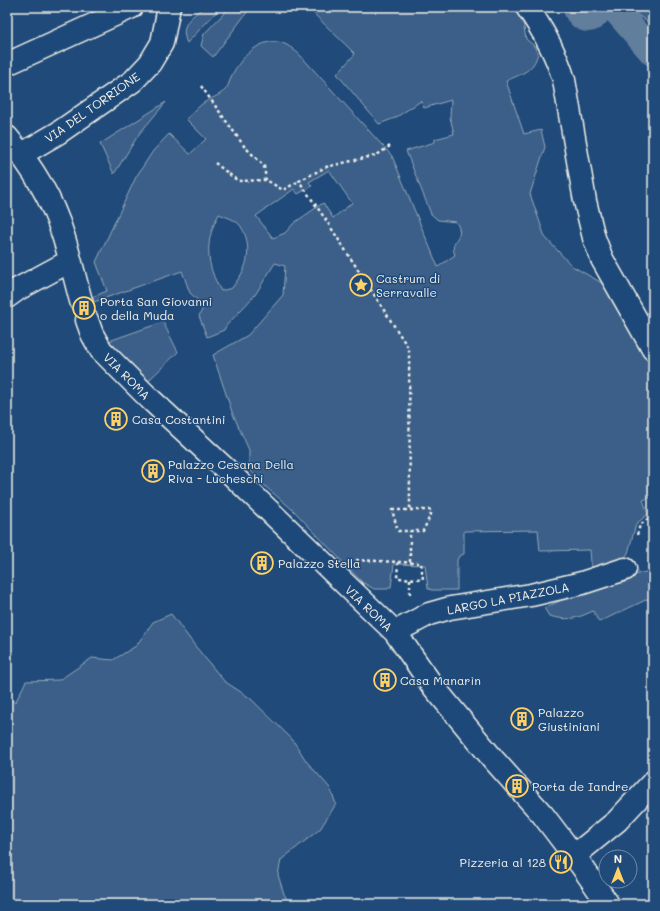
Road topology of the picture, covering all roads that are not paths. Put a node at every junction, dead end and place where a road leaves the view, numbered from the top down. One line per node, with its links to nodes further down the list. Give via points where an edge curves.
1 (132, 7): 4 (street)
2 (169, 7): 6 (street, VIA DEL TORRIONE, via 162,43 150,63 126,85 58,133)
3 (527, 7): 9 (street, via 559,62 594,238 602,259)
4 (7, 64)
5 (7, 137): 6 (street, VIA ROMA)
6 (22, 154): 7 (street, VIA ROMA, via 49,201 63,234)
7 (70, 261): 8 (street); 11 (street, VIA ROMA, via 92,334 106,356)
8 (7, 297)
9 (653, 349)
10 (625, 570): 11 (street, LARGO LA PIAZZOLA, via 531,595 428,614)
11 (395, 632): 13 (street, VIA ROMA, via 432,685 492,759 543,815)
12 (653, 782): 13 (street, via 617,821)
13 (574, 856): 14 (street, VIA ROMA)
14 (608, 904)

